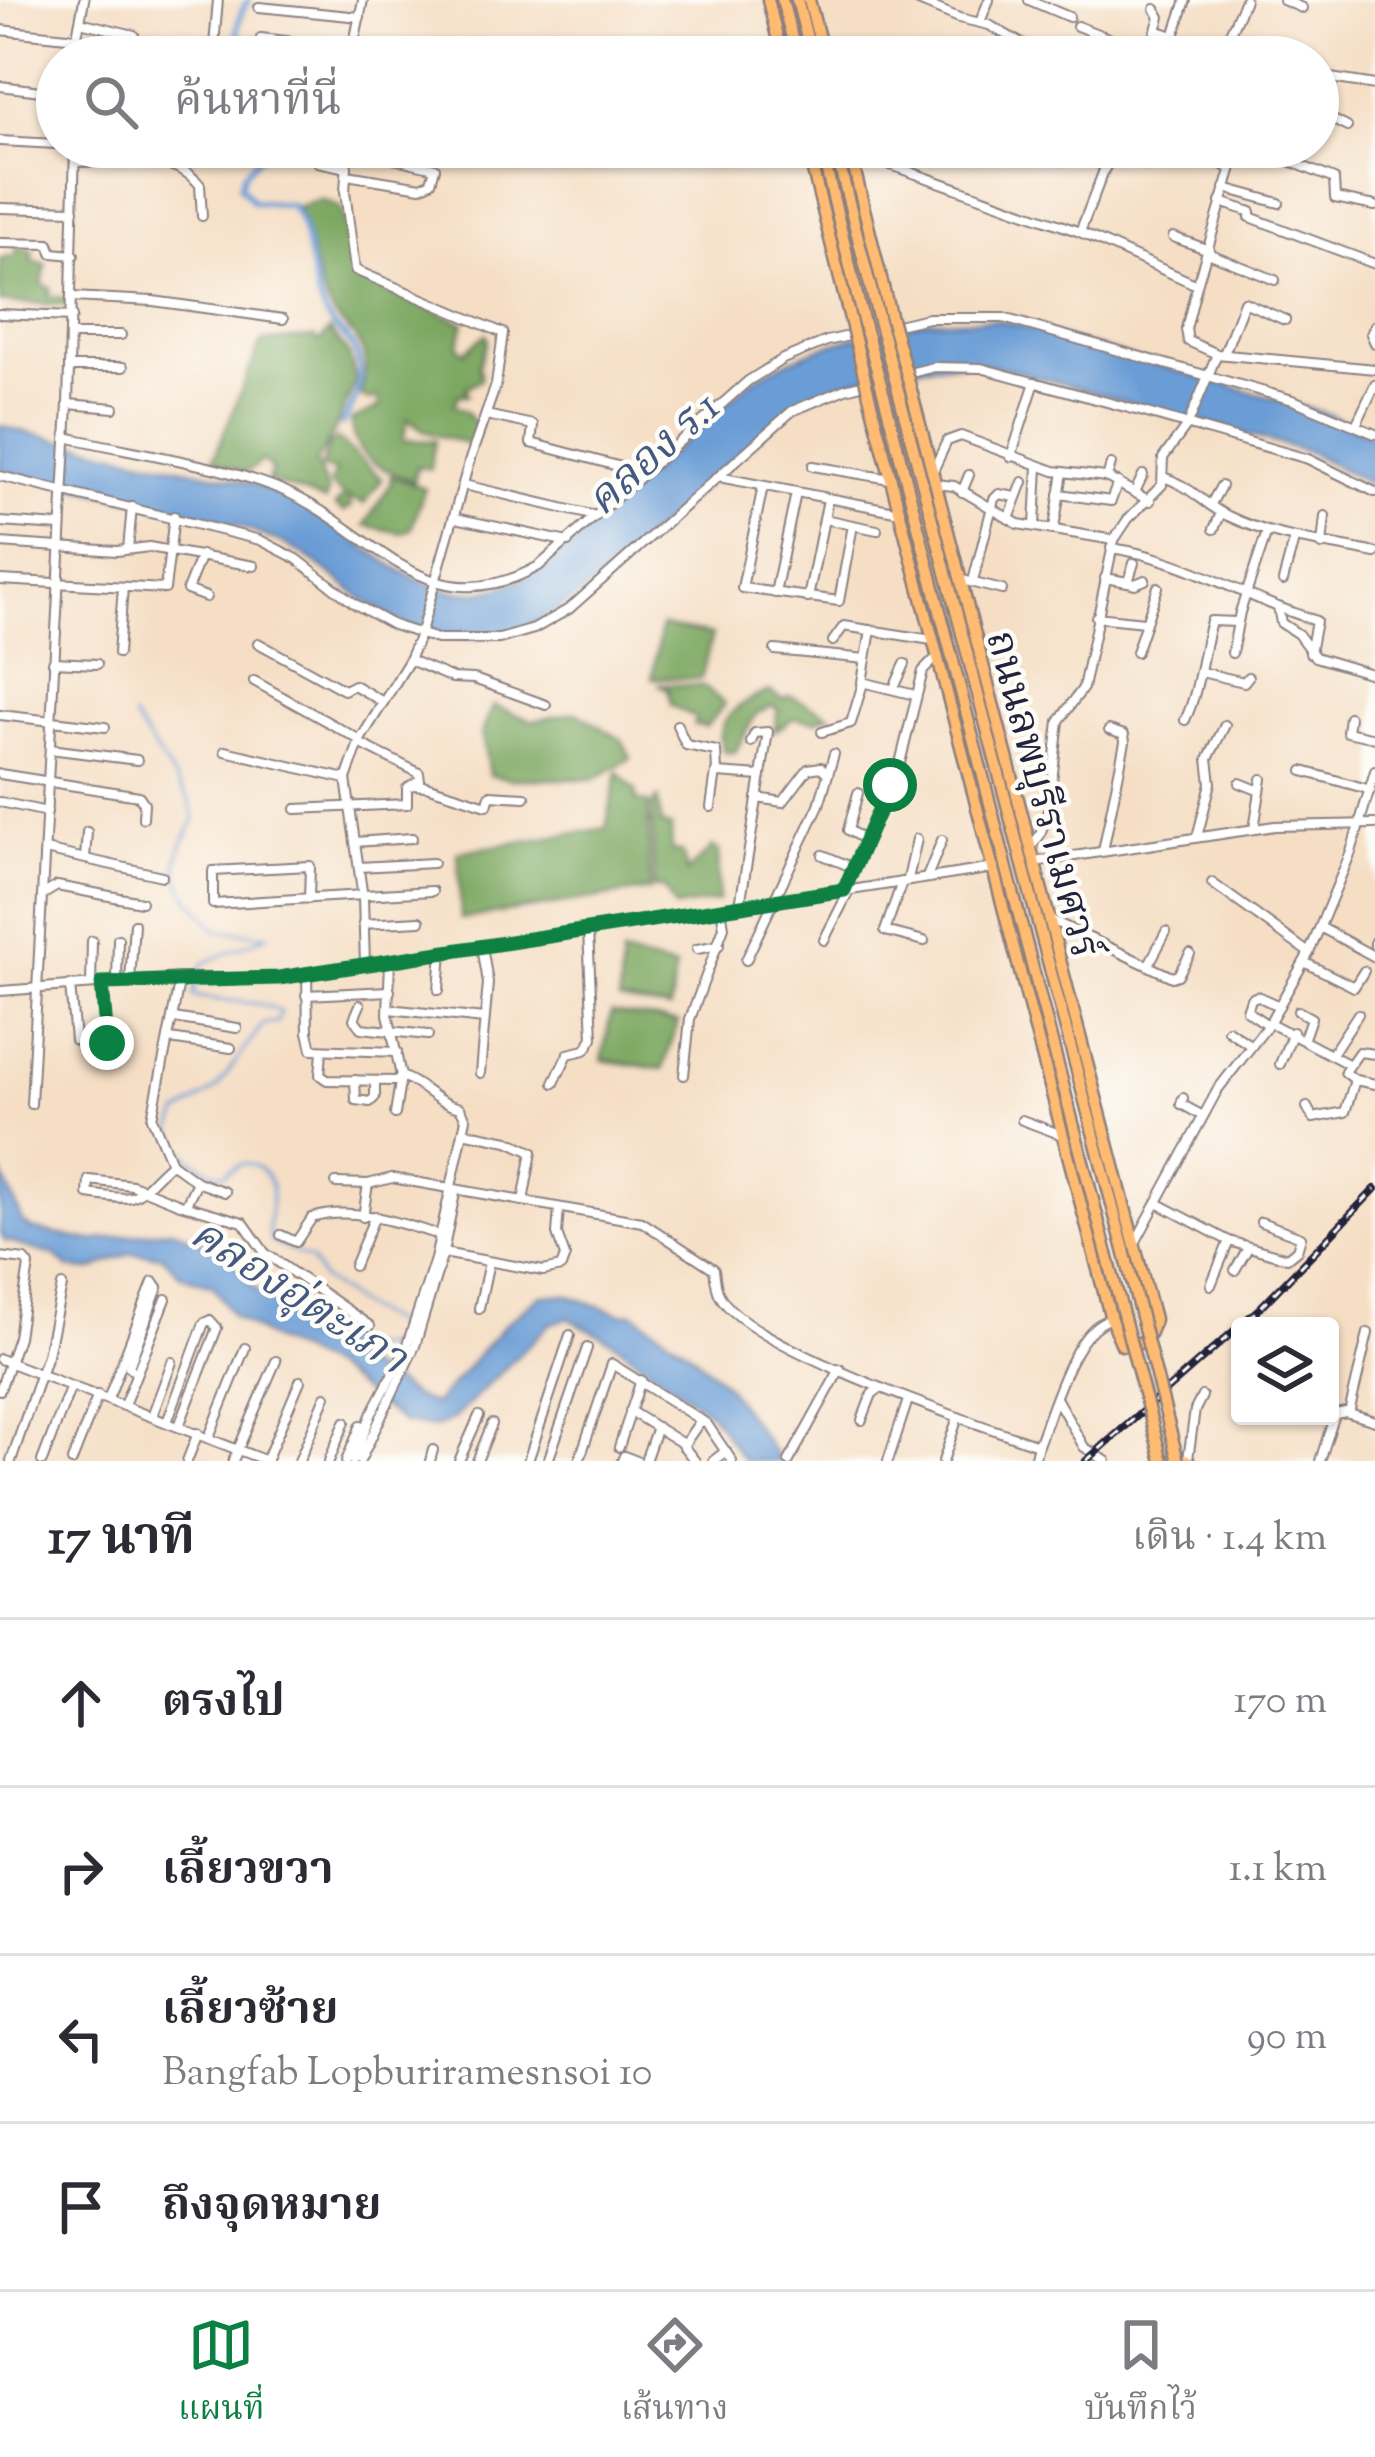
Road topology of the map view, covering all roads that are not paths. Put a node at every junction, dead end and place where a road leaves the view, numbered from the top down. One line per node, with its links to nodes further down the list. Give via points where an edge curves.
1 (84, 0): 18 (street)
2 (218, 0): 26 (street)
3 (363, 0): 17 (street)
4 (769, 0): 28 (main road)
5 (782, 0): 29 (main road)
6 (916, 0): 19 (street)
7 (1029, 0): 16 (street)
8 (1186, 0): 36 (street)
9 (1245, 0): 37 (street)
10 (1283, 0): 14 (street)
11 (987, 1): 19 (street)
12 (801, 2): 30 (main road); 31 (main road)
13 (259, 8): 17 (street)
14 (1302, 8)
15 (1155, 9): 34 (street)
16 (1069, 16)
17 (360, 17): 27 (street)
18 (80, 22): 23 (street); 25 (street)
19 (980, 22): 32 (street)
20 (1077, 26): 33 (street)
21 (0, 30): 24 (street)
22 (1160, 32): 35 (street)
23 (134, 35)
24 (57, 36)
25 (76, 36)
26 (215, 36)
27 (356, 36)
28 (777, 36)
29 (791, 36)
30 (808, 36)
31 (815, 36)
32 (1006, 36)
33 (1102, 36)
34 (1154, 36)
35 (1171, 36)
36 (1174, 36)
37 (1229, 36)
38 (1339, 79): 39 (street)
39 (1375, 85)
40 (0, 86): 41 (street)
41 (36, 90)
42 (1339, 123): 43 (street)
43 (1347, 127)
44 (0, 141): 45 (street)
45 (36, 143)
46 (75, 168): 68 (street)
47 (176, 168): 69 (street, via 200,185)
48 (337, 168): 60 (street)
49 (347, 168): 60 (street)
50 (435, 168): 60 (street, via 422,187)
51 (813, 168): 74 (main road)
52 (813, 168): 83 (main road)
53 (826, 168): 62 (main road, ถนนลพบุรีราเมศวร์)
54 (841, 168): 61 (main road)
55 (853, 168): 80 (main road)
56 (902, 168): 70 (street)
57 (1105, 168): 70 (street)
58 (1307, 168): 66 (street, via 1334,179 1335,198)
59 (1231, 169): 63 (street)
60 (347, 171): 100 (street, via 355,270 502,333)
61 (843, 176): 62 (main road); 80 (main road)
62 (829, 179): 74 (main road, ถนนลพบุรีราเมศวร์)
63 (1225, 188): 64 (street); 65 (street)
64 (1221, 202): 73 (street); 76 (street)
65 (1279, 203)
66 (1375, 206)
67 (0, 208): 68 (street)
68 (74, 210): 75 (street)
69 (202, 216)
70 (1080, 232): 78 (street)
71 (1173, 237): 73 (street)
72 (0, 243): 75 (street, via 49,244 52,253)
73 (1208, 252): 77 (street); 78 (street)
74 (844, 254): 83 (main road, ถนนลพบุรีราเมศวร์)
75 (74, 255): 79 (street)
76 (1375, 264)
77 (1275, 280)
78 (1197, 284): 90 (street, via 1188,341)
79 (72, 297): 82 (street); 84 (street)
80 (883, 312): 97 (main road, bridge)
81 (0, 314): 82 (street)
82 (72, 317): 87 (street)
83 (856, 318): 118 (main road, bridge); 165 (main road, ถนนลพบุรีราเมศวร์, bridge)
84 (283, 319)
85 (1286, 320): 90 (street, via 1244,302)
86 (1375, 326): 89 (street)
87 (71, 334): 88 (street); 91 (street)
88 (121, 335)
89 (1375, 343)
90 (1221, 354): 93 (street); 94 (street)
91 (69, 367): 92 (street); 98 (street)
92 (123, 367)
93 (1375, 369)
94 (1208, 377): 101 (street); 102 (street); 110 (street, via 1003,318 928,319 783,359)
95 (1035, 382): 101 (street); 105 (street); 186 (street, via 934,367 845,388 792,411 579,601 534,629 468,642)
96 (1375, 385): 102 (street)
97 (905, 392): 117 (main road); 164 (main road, ถนนลพบุรีราเมศวร์)
98 (68, 404): 99 (street); 104 (street)
99 (114, 408)
100 (486, 415): 110 (street, via 533,425 531,443); 121 (street)
101 (1188, 424): 114 (street, via 1163,458); 127 (street, via 1308,459)
102 (1357, 424): 103 (street)
103 (1375, 434)
104 (66, 438): 124 (street); 175 (street, via 281,489)
105 (1011, 457): 108 (street); 117 (street, via 955,435)
106 (1111, 464): 116 (street)
107 (813, 466): 118 (street)
108 (1038, 466): 109 (street); 147 (street)
109 (1063, 472): 116 (street); 129 (street)
110 (644, 473): 139 (street)
111 (969, 475): 125 (street)
112 (1143, 475): 126 (street)
113 (0, 476): 124 (street)
114 (1163, 477): 132 (street); 133 (street)
115 (724, 478): 122 (street)
116 (1107, 478): 120 (street)
117 (933, 479): 125 (street); 168 (main road)
118 (892, 480): 136 (main road)
119 (1023, 482): 130 (street)
120 (1118, 482): 126 (street); 129 (street, via 1111,501)
121 (464, 485): 139 (street); 141 (street)
122 (763, 486): 128 (street); 177 (street, via 742,588)
123 (1221, 486): 133 (street)
124 (62, 491): 134 (street); 146 (street)
125 (962, 492): 135 (street)
126 (1135, 492): 132 (street)
127 (1375, 492)
128 (796, 493): 131 (street); 177 (street)
129 (1059, 494): 148 (street)
130 (1016, 497): 135 (street, via 1000,494); 143 (street)
131 (828, 499): 136 (street); 142 (street)
132 (1150, 501): 155 (street)
133 (1210, 504): 137 (street)
134 (132, 507): 138 (street); 159 (street)
135 (991, 510): 143 (street); 168 (street)
136 (901, 512): 187 (main road)
137 (1221, 513): 149 (street); 151 (street)
138 (173, 516): 158 (street); 186 (street, via 278,548 370,613)
139 (597, 516): 153 (street)
140 (1325, 516): 156 (street)
141 (455, 518): 153 (street); 175 (street)
142 (824, 518): 145 (street); 180 (street)
143 (1009, 519): 147 (street)
144 (0, 522): 146 (street)
145 (853, 525): 150 (street); 180 (street, via 839,602)
146 (60, 526): 157 (street)
147 (1035, 526): 148 (street)
148 (1054, 528): 155 (street)
149 (1214, 529)
150 (877, 530)
151 (1267, 532): 152 (street); 178 (street)
152 (1294, 540): 156 (street); 170 (street)
153 (568, 542): 175 (street, via 510,581)
154 (0, 543): 157 (street)
155 (1112, 544): 166 (street); 178 (street)
156 (1322, 545): 160 (street)
157 (59, 548): 159 (street); 172 (street)
158 (168, 548): 159 (street); 161 (street); 174 (street, via 165,590)
159 (128, 549)
160 (1375, 553)
161 (200, 555): 163 (street); 179 (street, via 187,590)
162 (1134, 563): 171 (street)
163 (254, 566)
164 (946, 570): 165 (main road); 208 (main road, ถนนลพบุรีราเมศวร์)
165 (932, 574): 212 (main road, ถนนลพบุรีราเมศวร์)
166 (1105, 578): 171 (street); 182 (street)
167 (0, 580): 172 (street)
168 (968, 580): 176 (street); 236 (main road)
169 (1145, 580): 171 (street)
170 (1283, 581)
171 (1128, 582)
172 (57, 584): 174 (street); 198 (street)
173 (1158, 586): 183 (street)
174 (123, 587): 192 (street)
175 (435, 587): 186 (street)
176 (1002, 590)
177 (775, 593): 180 (street)
178 (1246, 595): 181 (street); 184 (street)
179 (206, 597)
180 (808, 598)
181 (1278, 607): 194 (street, via 1281,623); 194 (street, via 1316,621)
182 (1096, 617): 183 (street); 264 (street, via 1083,688 1059,722 1049,807)
183 (1145, 621): 191 (street)
184 (1237, 622): 193 (street); 201 (street, via 1211,621)
185 (871, 630): 187 (street); 188 (street, via 844,626); 196 (street)
186 (421, 633): 197 (street)
187 (932, 640): 195 (main road)
188 (833, 641)
189 (258, 643): 209 (street, via 344,690 353,685)
190 (775, 650): 196 (street)
191 (1136, 652)
192 (118, 653)
193 (1232, 653)
194 (1310, 653): 202 (street)
195 (937, 657): 207 (street); 245 (main road)
196 (866, 659): 205 (street)
197 (410, 660): 209 (street); 210 (street)
198 (53, 662): 199 (street); 215 (street)
199 (97, 664)
200 (905, 664): 206 (street)
201 (1201, 672): 203 (street); 214 (street, via 1185,699)
202 (1375, 675)
203 (1248, 677)
204 (254, 681): 223 (street)
205 (863, 683): 206 (street); 220 (street, via 851,723)
206 (894, 688): 207 (street)
207 (915, 694): 261 (street, via 898,770)
208 (981, 697): 236 (main road); 351 (main road, ถนนลพบุรีราเมศวร์)
209 (383, 701): 223 (street)
210 (546, 705)
211 (0, 715): 215 (street)
212 (966, 717): 245 (main road); 356 (main road, ถนนลพบุรีราเมศวร์)
213 (1349, 717): 222 (street, via 1347,733)
214 (1184, 720)
215 (51, 721): 218 (street); 226 (street)
216 (1225, 724): 259 (street, via 1208,759 1211,783)
217 (677, 725): 231 (street, via 682,742 717,753)
218 (105, 727)
219 (1109, 730): 266 (street, via 1126,742)
220 (822, 732)
221 (778, 736): 225 (street)
222 (1375, 738)
223 (359, 741): 237 (street); 241 (street, via 419,773)
224 (751, 742): 225 (street, via 759,731 768,732)
225 (767, 742): 235 (street)
226 (50, 749): 229 (street); 239 (street)
227 (225, 751): 237 (street)
228 (834, 754): 234 (street)
229 (136, 760)
230 (1375, 771): 243 (street)
231 (716, 772): 235 (street); 249 (street)
232 (1303, 772): 243 (street)
233 (0, 774): 239 (street)
234 (828, 774): 247 (street, via 808,769 782,802); 283 (street)
235 (761, 776): 247 (street)
236 (1011, 778): 264 (main road)
237 (346, 779): 251 (street)
238 (1262, 779): 242 (street)
239 (48, 782): 252 (street); 253 (street, via 139,796)
240 (1240, 783): 242 (street)
241 (411, 785): 246 (street, via 487,805 490,795); 251 (street, via 400,807)
242 (1260, 790): 256 (street)
243 (1371, 790): 254 (street)
244 (858, 793): 261 (street, via 848,830)
245 (976, 796): 273 (main road)
246 (525, 797)
247 (758, 798): 285 (street)
248 (0, 802): 252 (street)
249 (711, 807)
250 (296, 809): 251 (street)
251 (348, 809): 263 (street)
252 (47, 812): 265 (street)
253 (142, 818)
254 (1360, 824): 255 (street); 256 (street); 291 (street)
255 (1375, 824)
256 (1254, 829): 259 (street)
257 (87, 832): 268 (street)
258 (412, 838): 263 (street)
259 (1197, 838): 266 (street)
260 (917, 839): 276 (street)
261 (865, 840): 272 (street)
262 (942, 841): 275 (street)
263 (356, 842): 271 (street)
264 (1030, 847): 269 (main road)
265 (45, 850): 268 (street); 280 (street)
266 (1103, 851): 269 (street)
267 (823, 855): 272 (street)
268 (85, 858): 274 (street)
269 (1034, 862): 287 (main road)
270 (433, 863): 271 (street)
271 (359, 867): 282 (street)
272 (854, 868): 278 (street)
273 (994, 868): 275 (street); 328 (main road)
274 (162, 876)
275 (927, 877): 276 (street)
276 (905, 880): 278 (street); 297 (street, via 885,931)
277 (1212, 883): 303 (street)
278 (847, 890): 283 (street); 295 (street)
279 (432, 892): 282 (street)
280 (44, 895): 284 (street, via 57,886); 316 (street)
281 (309, 898): 281 (street, via 310,866 213,871 213,904); 282 (street)
282 (363, 898): 290 (street)
283 (775, 899): 285 (street); 306 (street)
284 (141, 902)
285 (740, 905): 286 (street)
286 (721, 909): 292 (street); 298 (street)
287 (1049, 919): 308 (street); 321 (main road)
288 (420, 920): 290 (street)
289 (134, 923): 312 (street)
290 (363, 923): 307 (street)
291 (1320, 927): 303 (street); 304 (street)
292 (588, 930): 299 (street); 355 (street, via 593,1038 568,1054)
293 (1166, 932): 308 (street)
294 (118, 939): 313 (street)
295 (824, 940)
296 (92, 941): 314 (street)
297 (924, 941)
298 (719, 944): 300 (street); 349 (street, via 690,1019)
299 (482, 946): 301 (street); 329 (street)
300 (697, 949)
301 (442, 952): 305 (street); 317 (street)
302 (1190, 954): 308 (street, via 1175,977)
303 (1306, 957): 309 (street, via 1354,987); 323 (street)
304 (1375, 957)
305 (390, 960): 307 (street); 319 (street)
306 (746, 960)
307 (365, 964): 310 (street)
308 (1150, 964)
309 (1364, 971)
310 (307, 974): 311 (street); 320 (street)
311 (180, 978): 312 (street); 327 (street)
312 (130, 981): 313 (street)
313 (118, 982): 314 (street)
314 (97, 983): 315 (street); 339 (street)
315 (70, 985): 316 (street); 338 (street)
316 (38, 987): 318 (street); 359 (street)
317 (440, 990)
318 (0, 991)
319 (390, 991): 320 (street); 324 (street)
320 (306, 995): 342 (street, via 310,1047)
321 (1068, 995): 351 (main road); 383 (main road)
322 (360, 1005): 334 (street, via 358,1026)
323 (1279, 1006): 330 (street); 330 (street, via 1250,999 1247,1011)
324 (389, 1010): 329 (street); 334 (street)
325 (1298, 1011): 336 (street, via 1311,1018)
326 (1358, 1014): 344 (street)
327 (174, 1018): 331 (street); 337 (street)
328 (1035, 1018): 356 (main road); 365 (main road)
329 (484, 1019): 348 (street)
330 (1269, 1023): 333 (street); 340 (street)
331 (237, 1028)
332 (1228, 1030): 340 (street)
333 (1292, 1032): 336 (street); 346 (street)
334 (394, 1034): 335 (street); 343 (street)
335 (428, 1035)
336 (1304, 1038): 344 (street)
337 (170, 1039): 341 (street); 366 (street, via 152,1118)
338 (75, 1040)
339 (107, 1043)
340 (1251, 1046): 362 (street)
341 (230, 1048)
342 (322, 1051): 343 (street); 353 (street, via 321,1077)
343 (397, 1052): 350 (street)
344 (1332, 1054): 347 (street)
345 (1375, 1054): 347 (street, via 1359,1052)
346 (1280, 1064)
347 (1348, 1064): 352 (street)
348 (480, 1073)
349 (684, 1075)
350 (401, 1076): 354 (street); 361 (street); 364 (street, via 436,1102 460,1108)
351 (1078, 1076): 383 (main road, ถนนลพบุรีราเมศวร์)
352 (1355, 1080): 357 (street); 360 (street, via 1345,1112 1313,1118)
353 (355, 1081): 354 (street); 354 (street, via 356,1100 370,1102)
354 (375, 1081)
355 (554, 1083)
356 (1061, 1083): 467 (main road, ถนนลพบุรีราเมศวร์, bridge)
357 (1375, 1084)
358 (1183, 1099): 362 (street)
359 (31, 1104)
360 (1307, 1107)
361 (395, 1114)
362 (1204, 1116): 375 (street)
363 (1022, 1120): 365 (street)
364 (463, 1132): 370 (street); 373 (street, via 532,1152)
365 (1063, 1136): 394 (main road)
366 (171, 1163): 367 (street); 371 (street)
367 (197, 1182): 372 (street); 374 (street)
368 (337, 1183): 369 (street)
369 (368, 1184): 370 (street, via 392,1178); 378 (street)
370 (449, 1186): 373 (street); 381 (street); 385 (street, via 455,1193)
371 (145, 1192): 371 (street, via 128,1201 88,1194 89,1180); 374 (street)
372 (225, 1192)
373 (523, 1201): 376 (street)
374 (186, 1204): 395 (street, via 243,1222 265,1253)
375 (1159, 1204): 382 (street); 383 (street)
376 (559, 1208): 387 (street, via 561,1267); 404 (street, via 642,1222 714,1269 719,1296 741,1318)
377 (375, 1216): 378 (street); 381 (street); 388 (street)
378 (363, 1217): 380 (street, via 317,1215 299,1240)
379 (1261, 1222): 384 (street, via 1301,1237 1298,1250 1287,1258)
380 (281, 1235)
381 (440, 1235): 403 (street)
382 (1229, 1241): 384 (street); 390 (street)
383 (1129, 1248): 394 (main road, via 1154,1318 1150,1336 1122,1345); 467 (main road, ถนนลพบุรีราเมศวร์, bridge)
384 (1248, 1248): 389 (street)
385 (443, 1253): 387 (street); 403 (street)
386 (0, 1257): 400 (street, via 25,1260 29,1268)
387 (489, 1262): 393 (street)
388 (354, 1266)
389 (1235, 1270)
390 (1211, 1285)
391 (62, 1286): 406 (street)
392 (166, 1299): 405 (street)
393 (479, 1308)
394 (1111, 1318): 414 (street, via 1094,1325)
395 (370, 1326)
396 (1368, 1333): 421 (street)
397 (570, 1335): 456 (street)
398 (245, 1348): 436 (street)
399 (586, 1348): 457 (street)
400 (5, 1361): 406 (street); 411 (street)
401 (276, 1361): 440 (street)
402 (172, 1362): 422 (street)
403 (403, 1368): 453 (street)
404 (840, 1369): 410 (street); 463 (street)
405 (136, 1373): 416 (street, via 129,1367 158,1288 153,1282); 418 (street)
406 (41, 1374): 409 (street); 445 (street)
407 (641, 1380): 419 (street); 425 (street); 458 (street, via 612,1364)
408 (300, 1381): 450 (street)
409 (71, 1386): 412 (street); 446 (street)
410 (880, 1388): 417 (street); 426 (street)
411 (0, 1390)
412 (98, 1395): 416 (street); 447 (street)
413 (326, 1396): 451 (street)
414 (1055, 1396): 437 (street); 443 (street)
415 (1202, 1396): 444 (street)
416 (108, 1400): 418 (street)
417 (908, 1400): 424 (street); 464 (street)
418 (124, 1405): 422 (street)
419 (630, 1411): 434 (street); 439 (street)
420 (1339, 1413): 421 (street)
421 (1349, 1413): 427 (street)
422 (152, 1416): 428 (street)
423 (478, 1416): 454 (street)
424 (958, 1417): 437 (street); 465 (street)
425 (701, 1420): 438 (street); 441 (street)
426 (862, 1420)
427 (1375, 1421)
428 (167, 1422): 433 (street); 433 (street, via 210,1321 218,1328)
429 (345, 1422): 452 (street)
430 (492, 1424): 455 (street)
431 (361, 1425): 453 (street)
432 (1330, 1425): 468 (street)
433 (179, 1426): 435 (street)
434 (658, 1427): 438 (street); 442 (street)
435 (197, 1433): 436 (street); 448 (street)
436 (209, 1437): 440 (street)
437 (1038, 1445): 466 (street)
438 (683, 1446): 461 (street)
439 (620, 1448)
440 (237, 1450): 449 (street); 450 (street)
441 (729, 1456): 462 (street)
442 (643, 1459): 459 (street); 460 (street)
443 (1098, 1460)
444 (1189, 1460): 467 (main road)
445 (11, 1461)
446 (42, 1461)
447 (72, 1461)
448 (187, 1461)
449 (233, 1461)
450 (266, 1461)
451 (298, 1461)
452 (329, 1461)
453 (353, 1461)
454 (459, 1461)
455 (477, 1461)
456 (528, 1461)
457 (548, 1461)
458 (579, 1461)
459 (622, 1461)
460 (658, 1461)
461 (695, 1461)
462 (713, 1461)
463 (789, 1461)
464 (888, 1461)
465 (943, 1461)
466 (1034, 1461)
467 (1170, 1461)
468 (1320, 1461)

